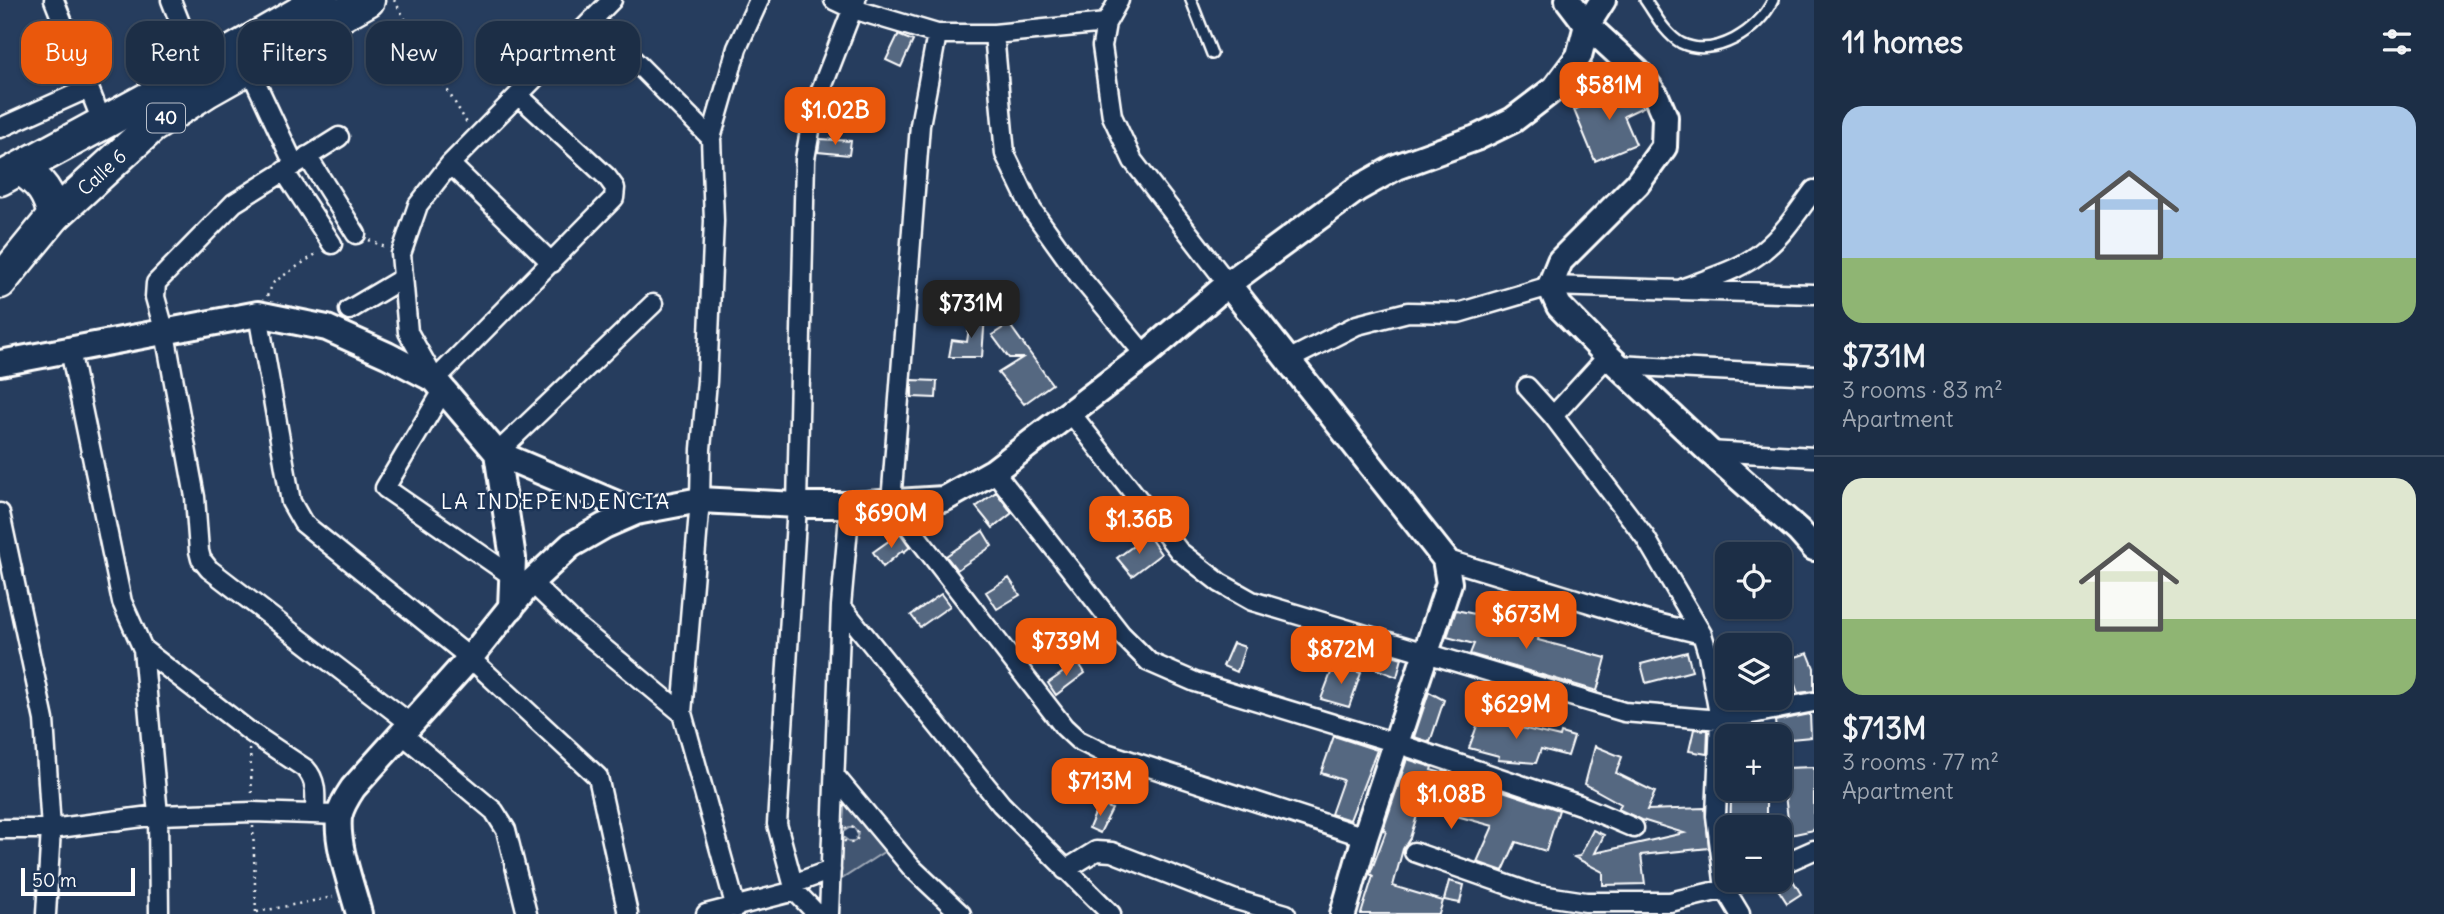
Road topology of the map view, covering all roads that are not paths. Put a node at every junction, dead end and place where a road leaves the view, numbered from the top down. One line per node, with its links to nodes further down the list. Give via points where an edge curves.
1 (54, 0): 27 (street)
2 (171, 0): 16 (street)
3 (368, 0): 17 (highway, Calle 6 / 40)
4 (612, 0): 15 (street)
5 (759, 0): 32 (street, via 737,48)
6 (834, 0): 14 (street)
7 (1119, 0): 18 (street)
8 (1191, 0): 22 (lane)
9 (1568, 0): 19 (main road)
10 (1604, 0): 19 (main road)
11 (1645, 0): 12 (lane, via 1679,42 1697,48 1721,45 1749,30)
12 (1773, 0)
13 (311, 3): 23 (highway, Calle 6 / 40)
14 (854, 4): 20 (street); 67 (street, via 814,108 805,159)
15 (593, 19): 28 (street); 32 (street)
16 (179, 21)
17 (331, 21)
18 (1106, 23): 21 (street); 43 (street, via 1102,46 1112,116 1133,161)
19 (1587, 25): 43 (main road, via 1579,56 1555,88 1513,120 1396,167 1357,189); 44 (main road, via 1639,72 1656,96 1665,117 1664,147 1637,184 1560,261)
20 (937, 34): 21 (street); 66 (street, via 920,125)
21 (994, 34): 52 (street, via 1005,154 1032,210)
22 (1212, 54)
23 (224, 56)
24 (238, 74): 37 (highway, Calle 6 / 40, via 151,127)
25 (175, 84): 29 (highway, Calle 6 / 40)
26 (257, 84): 33 (street)
27 (89, 88): 29 (street); 30 (street)
28 (518, 95): 34 (street); 40 (street, via 615,188 614,198)
29 (103, 124): 35 (highway, Calle 6 / 40)
30 (0, 128)
31 (339, 137): 33 (street)
32 (711, 138): 65 (street, via 714,220)
33 (295, 164): 38 (street); 39 (street); 50 (street, via 234,203 156,283)
34 (450, 164): 40 (street); 41 (street, via 418,205 401,254)
35 (11, 174): 37 (highway, via 38,180 50,197)
36 (1814, 190): 45 (street, via 1763,251)
37 (54, 216): 42 (highway, Calle 6 / 40)
38 (356, 234)
39 (332, 244)
40 (552, 263): 57 (street)
41 (404, 278): 48 (street); 57 (street, via 408,332)
42 (0, 282)
43 (1228, 284): 52 (main road); 53 (main road)
44 (1550, 286): 45 (street); 53 (street, via 1458,313 1408,312 1357,325); 54 (main road, via 1559,306)
45 (1677, 291): 46 (street)
46 (1814, 294)
47 (653, 304): 62 (street)
48 (349, 310)
49 (258, 314): 50 (main road); 57 (main road, via 327,328); 78 (street, via 291,502 303,523)
50 (165, 333): 51 (main road); 82 (street, via 195,497 201,559)
51 (70, 350): 55 (main road); 76 (street, via 122,603)
52 (1146, 355): 59 (main road)
53 (1287, 360): 72 (main road)
54 (1612, 360): 56 (street); 60 (street); 61 (main road)
55 (0, 363)
56 (1814, 375)
57 (439, 384): 62 (main road); 73 (street, via 385,488)
58 (1527, 387): 60 (street)
59 (1070, 412): 64 (main road); 77 (street, via 1180,551 1220,583 1252,601)
60 (1553, 416): 75 (street, via 1645,537)
61 (1709, 452): 63 (street); 71 (main road)
62 (497, 453): 69 (main road); 73 (main road, via 513,558)
63 (1814, 457)
64 (994, 471): 66 (main road, via 944,499); 83 (street, via 1121,634 1149,662 1195,682)
65 (700, 500): 67 (main road); 69 (main road); 80 (street)
66 (891, 503): 68 (main road); 92 (street, via 1078,740)
67 (797, 505): 68 (main road); 98 (street, via 777,824)
68 (850, 505): 74 (street)
69 (636, 512): 73 (main road, via 604,526)
70 (0, 513): 90 (street, via 44,720)
71 (1809, 537)
72 (1445, 559): 75 (street); 77 (main road, via 1449,583)
73 (522, 579): 78 (main road, via 511,608); 80 (street)
74 (841, 606): 84 (street); 97 (street, via 1001,804)
75 (1702, 634): 81 (street)
76 (143, 649): 85 (street, via 306,769 315,785); 86 (street)
77 (1427, 654): 81 (street, via 1624,712); 83 (main road)
78 (470, 658): 82 (main road); 106 (street, via 598,777)
79 (1813, 707): 81 (street)
80 (682, 713): 102 (street)
81 (1720, 720): 88 (street)
82 (407, 729): 87 (main road, via 353,788); 105 (street, via 494,811 506,830)
83 (1396, 743): 89 (street); 92 (main road)
84 (836, 777): 96 (street); 110 (street, via 911,867)
85 (315, 814): 86 (street); 87 (street)
86 (158, 815): 90 (street); 104 (street)
87 (340, 815): 101 (main road, via 339,833)
88 (1716, 815)
89 (1634, 828)
90 (51, 829): 91 (street); 103 (street)
91 (0, 830)
92 (1365, 837): 113 (main road)
93 (1814, 850): 95 (street)
94 (1415, 852): 99 (street, via 1534,894 1586,902 1670,902)
95 (1792, 860)
96 (831, 870): 98 (street); 109 (street)
97 (1065, 870): 111 (street); 112 (street, via 1096,851 1112,852 1233,899)
98 (794, 887): 102 (street); 108 (street)
99 (1715, 891)
100 (1727, 892): 114 (street)
101 (356, 904)
102 (736, 908): 107 (street)
103 (46, 914)
104 (159, 914)
105 (527, 914)
106 (628, 914)
107 (706, 914)
108 (817, 914)
109 (829, 914)
110 (961, 914)
111 (1111, 914)
112 (1286, 914)
113 (1343, 914)
114 (1740, 914)

